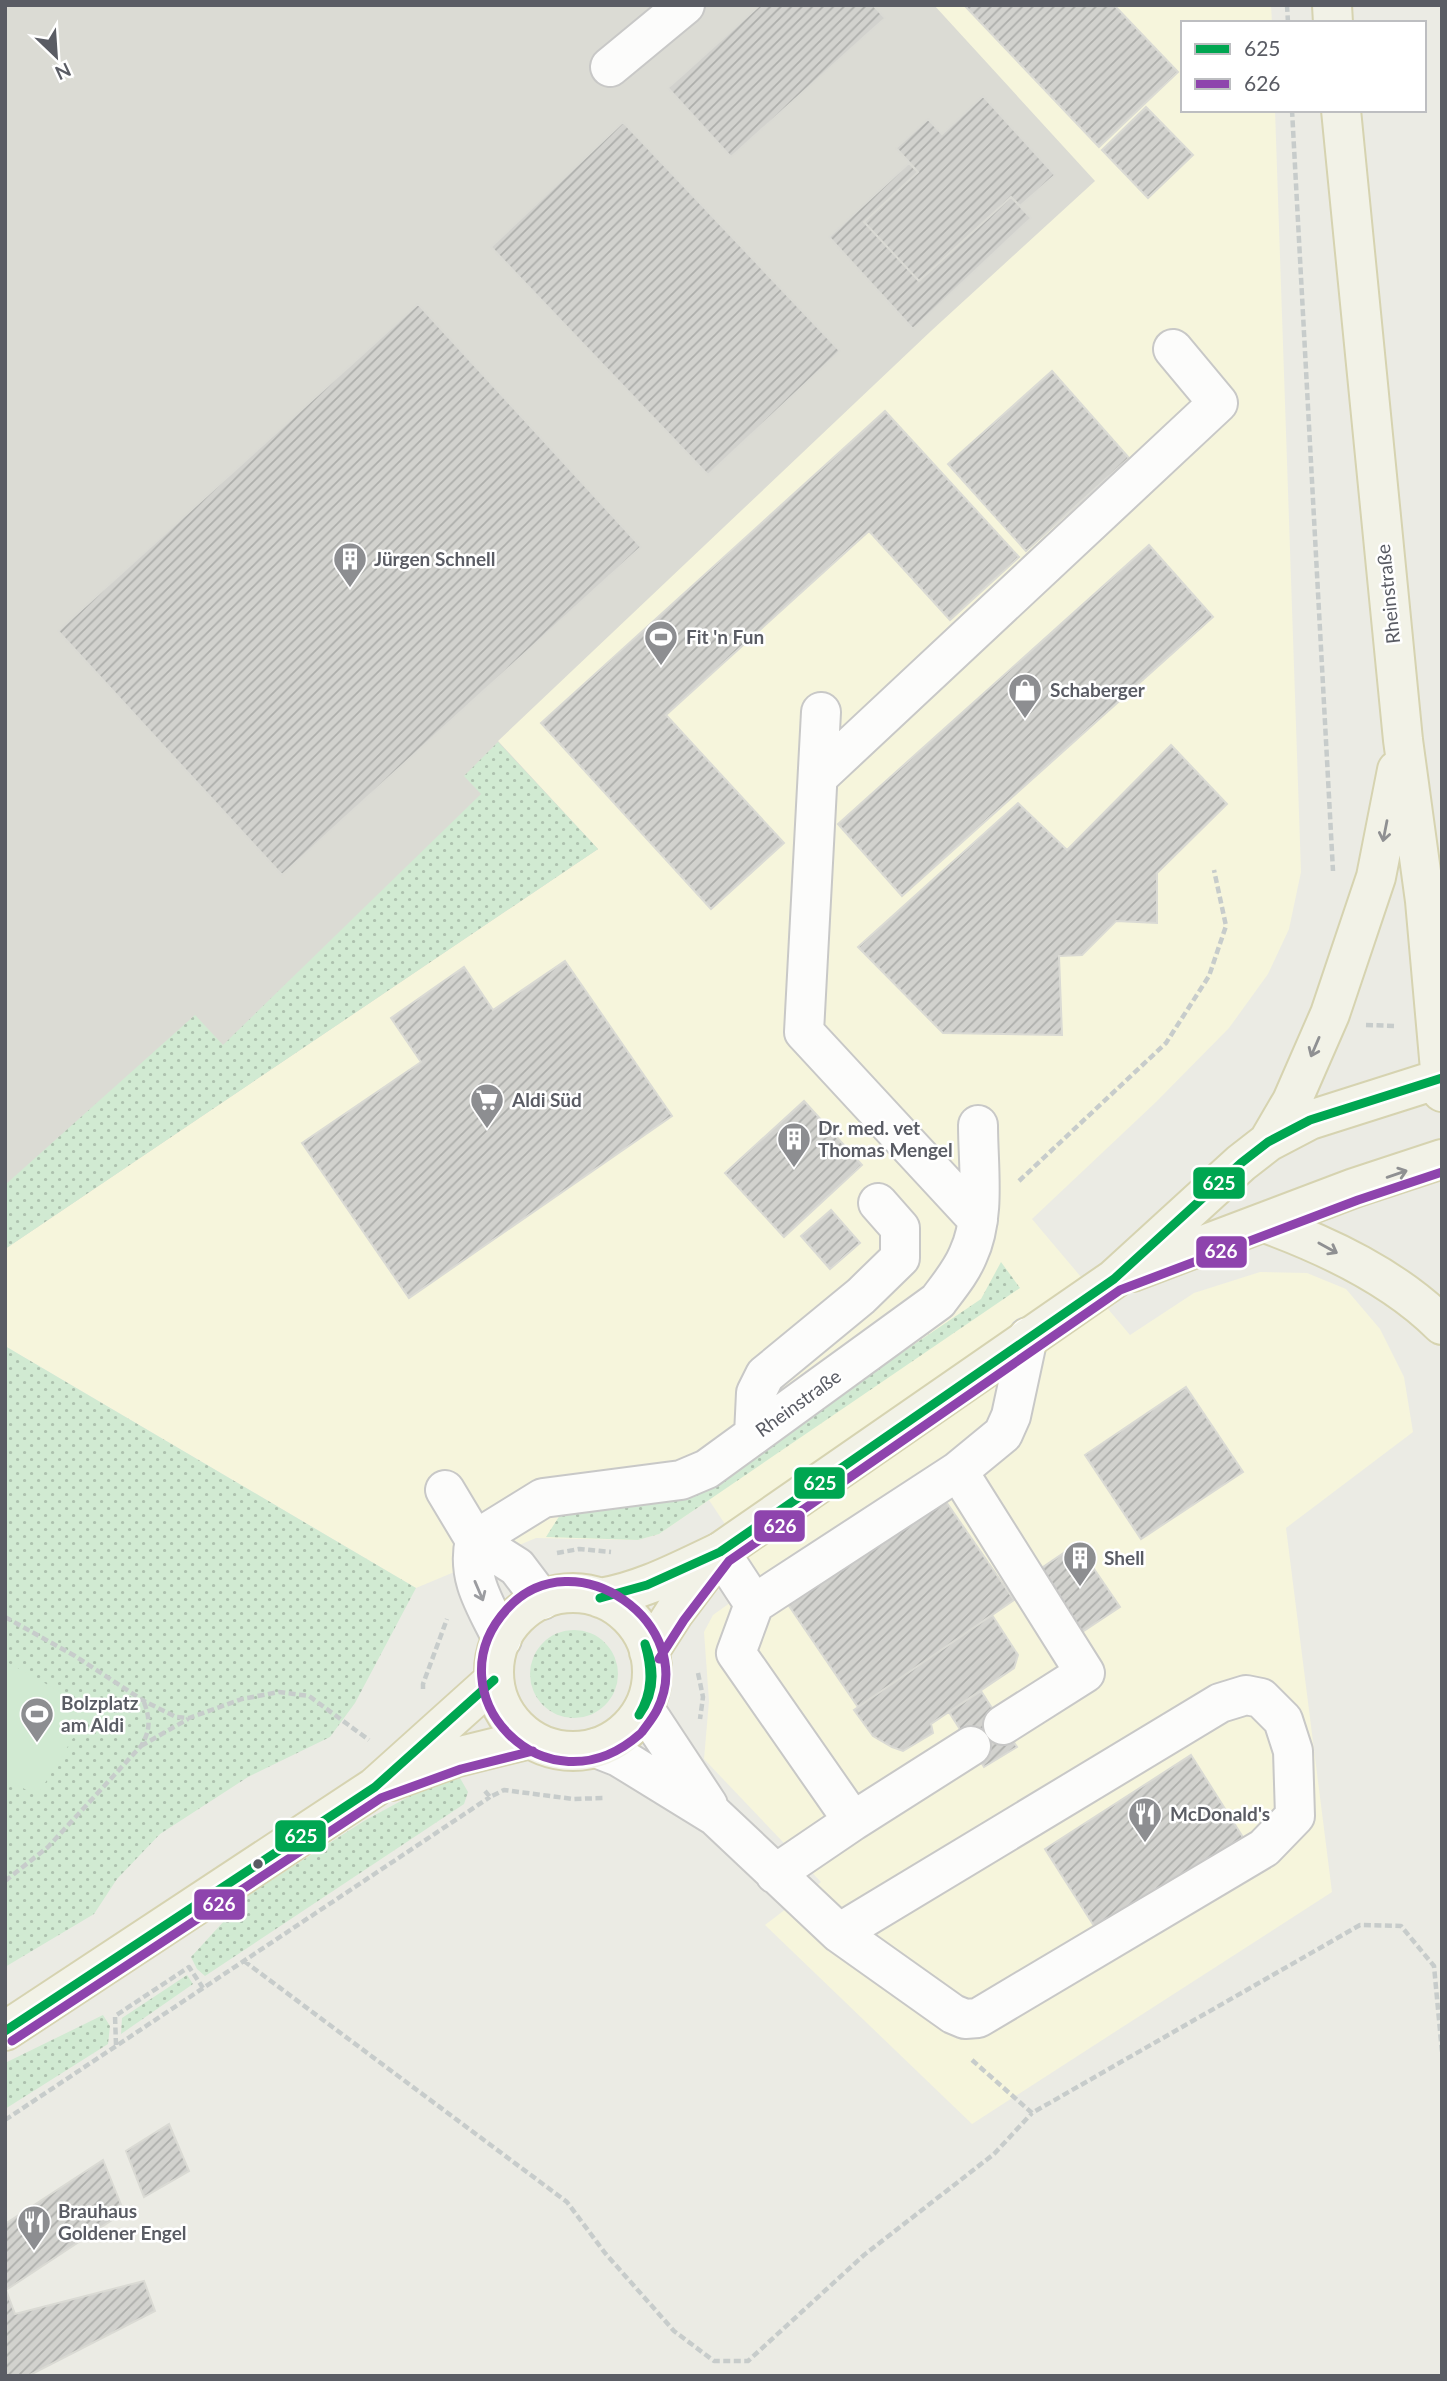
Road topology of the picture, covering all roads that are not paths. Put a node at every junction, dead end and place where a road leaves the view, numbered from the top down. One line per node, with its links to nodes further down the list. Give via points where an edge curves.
1 (685, 5): 2 (street)
2 (610, 67)
3 (1341, 112): 6 (main road, Rheinstraße)
4 (1173, 349): 7 (street, via 1218,403)
5 (821, 712): 7 (street)
6 (1402, 740): 8 (main road, Rheinstraße); 11 (main road, one-way to 11, via 1376,877 1330,1014 1292,1101)
7 (818, 777): 14 (street, via 804,1032)
8 (1433, 910): 9 (main road, Rheinstraße)
9 (1441, 1083): 11 (main road, Rheinstraße, via 1310,1121)
10 (978, 1125): 14 (street, Rheinstraße)
11 (1268, 1142): 16 (main road, Rheinstraße)
12 (1442, 1159): 15 (main road, Rheinstraße, one-way to 12)
13 (878, 1203): 19 (street, via 900,1228 900,1258 765,1375 756,1392)
14 (978, 1220): 19 (street, Rheinstraße, via 970,1253 938,1301)
15 (1265, 1223): 16 (main road, Rheinstraße); 17 (main road, one-way to 17, via 1314,1241 1381,1278)
16 (1114, 1279): 18 (main road, Rheinstraße)
17 (1442, 1325)
18 (1028, 1337): 20 (street, via 1003,1434); 23 (main road, Rheinstraße)
19 (754, 1435): 22 (street, Rheinstraße, via 707,1469 681,1480 543,1498)
20 (958, 1471): 26 (street); 31 (street, via 1085,1673)
21 (445, 1490): 22 (street)
22 (475, 1540): 25 (street, via 517,1567); 27 (street, one-way to 27, via 472,1573)
23 (720, 1552): 24 (main road, Rheinstraße, via 651,1585); 26 (street); 28 (main road, Rheinstraße)
24 (600, 1598): 25 (main road, via 581,1594); 28 (main road, via 632,1619)
25 (542, 1600): 27 (main road, via 518,1616)
26 (754, 1604): 37 (street, via 736,1653)
27 (502, 1639): 29 (main road)
28 (649, 1652): 30 (main road, via 652,1671)
29 (494, 1680): 32 (main road, via 500,1703); 35 (main road)
30 (644, 1708): 34 (main road, via 632,1726); 36 (street)
31 (1003, 1725)
32 (530, 1739): 34 (main road, via 551,1748); 35 (main road)
33 (971, 1746): 37 (street)
34 (596, 1748): 36 (street)
35 (375, 1787): 40 (main road)
36 (715, 1815): 38 (street)
37 (853, 1821): 38 (street)
38 (775, 1874): 39 (street)
39 (839, 1933): 39 (street, via 953,2014 978,2018 1264,1848 1295,1816 1293,1751 1283,1720 1261,1698 1246,1695 1220,1703)
40 (5, 2031)

